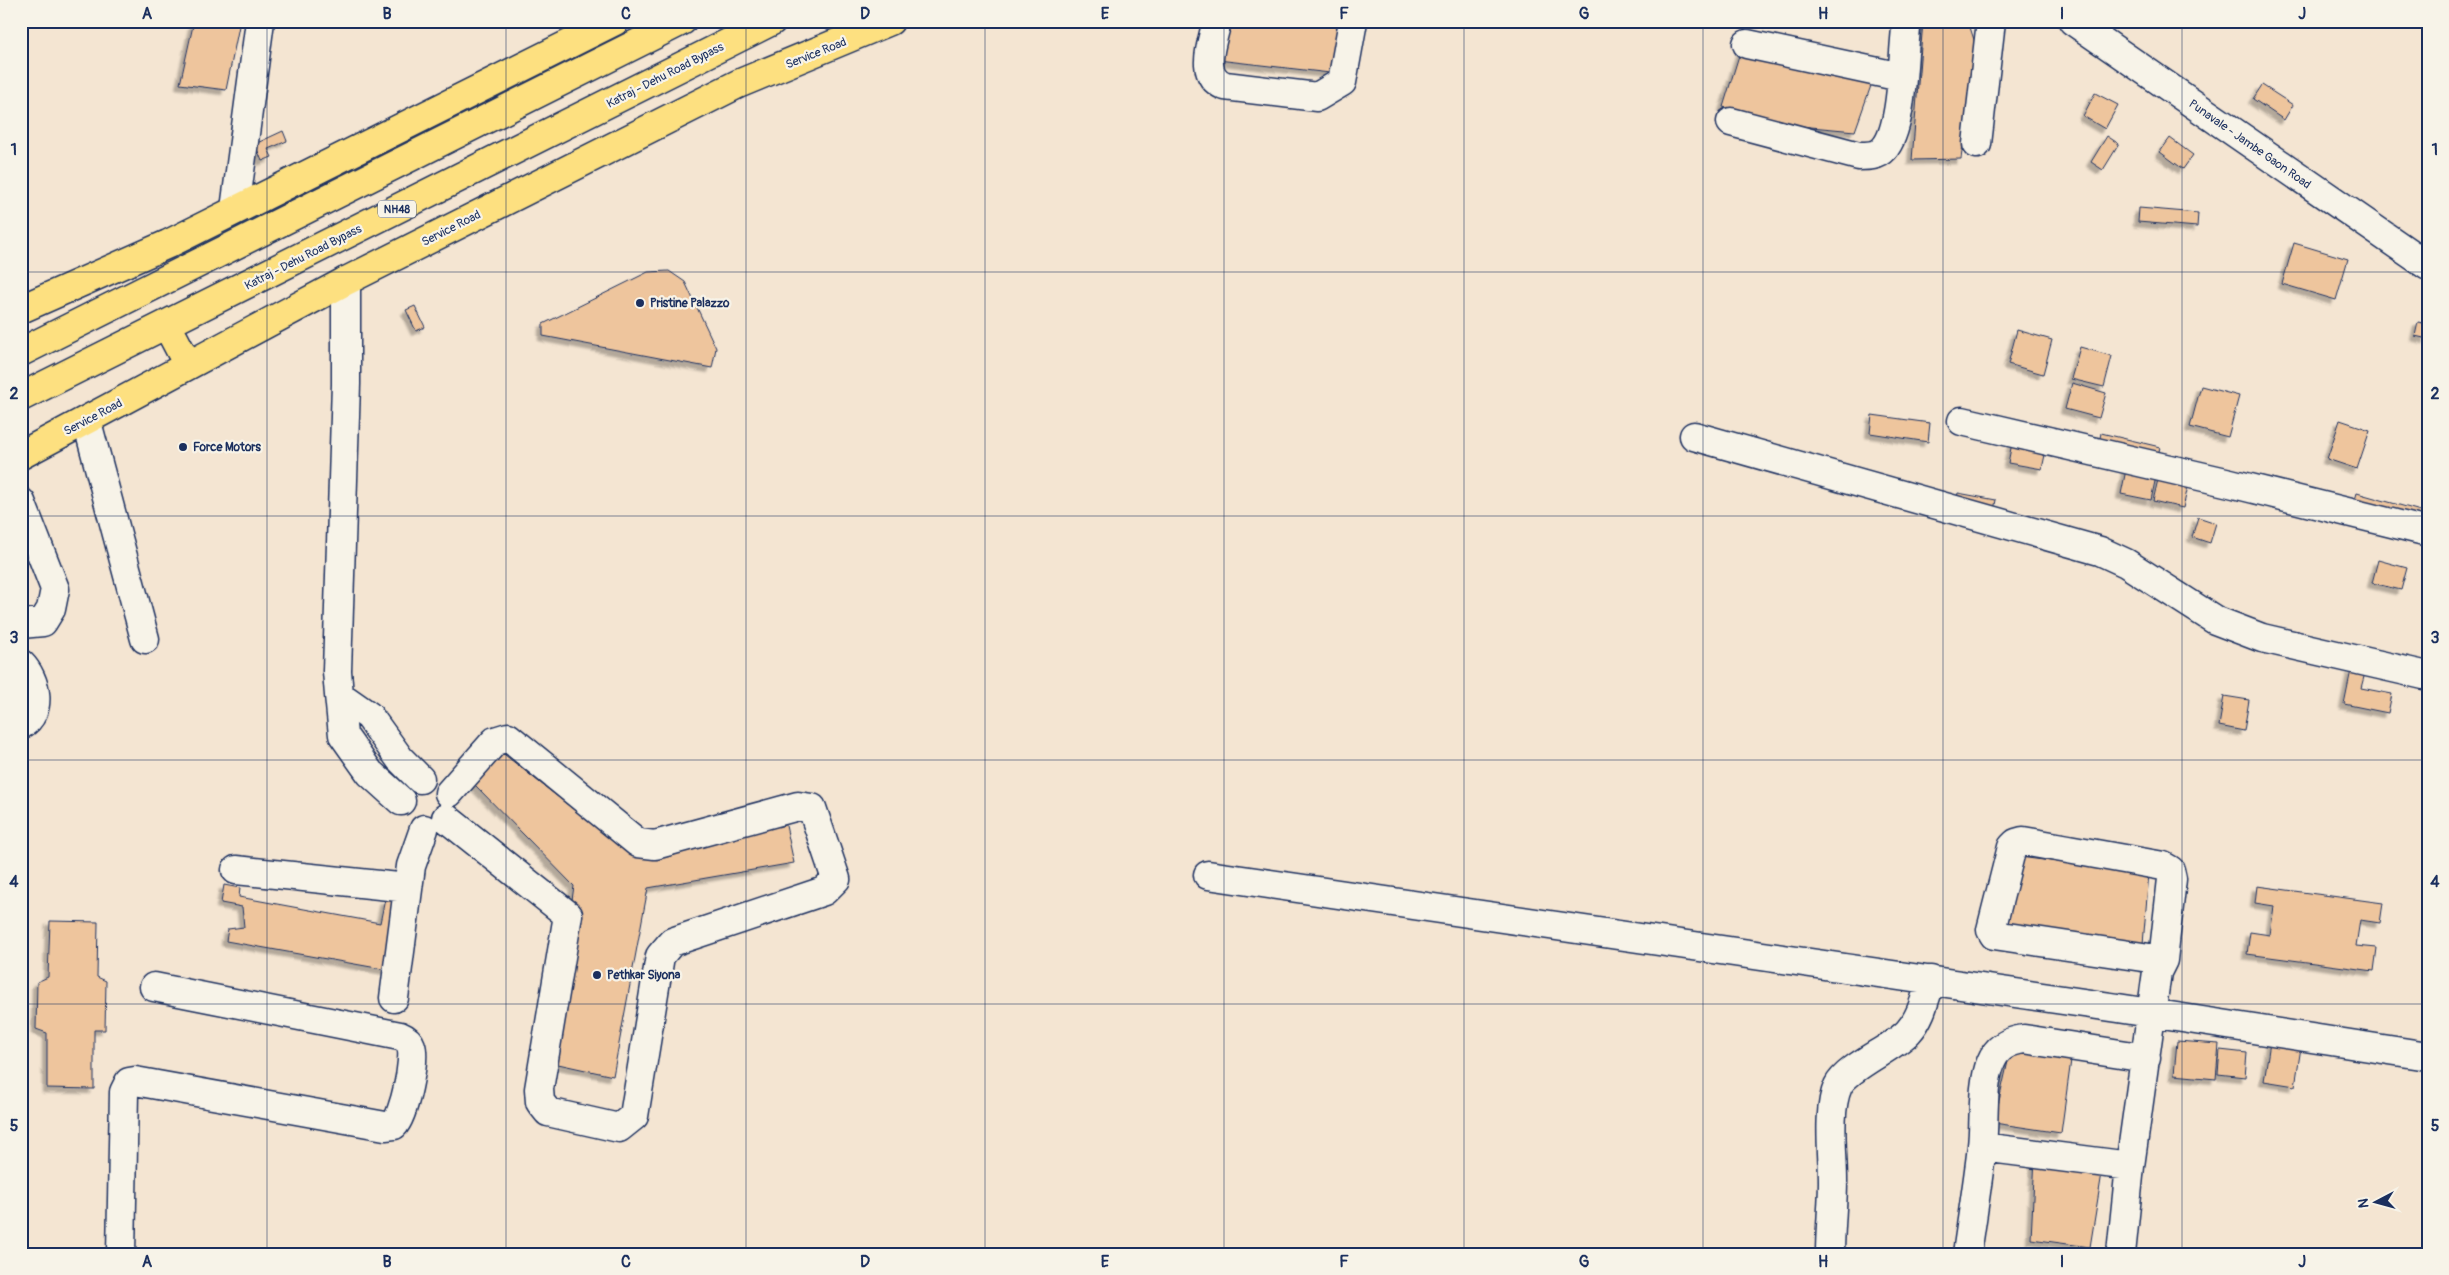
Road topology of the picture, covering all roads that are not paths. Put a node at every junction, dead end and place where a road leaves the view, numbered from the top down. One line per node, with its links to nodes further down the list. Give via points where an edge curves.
1 (260, 21): 15 (street)
2 (615, 21): 15 (main road)
3 (682, 21): 20 (main road)
4 (772, 21): 19 (main road, Katraj - Dehu Road Bypass / NH48)
5 (890, 21): 17 (main road, Service Road, via 738,84)
6 (1217, 21): 7 (street, via 1208,60 1209,73 1216,82 1317,97 1342,82)
7 (1353, 21)
8 (1907, 21): 12 (street)
9 (1991, 21): 14 (street)
10 (2073, 21): 16 (street, Punavale - Jambe Gaon Road)
11 (1747, 44): 12 (street)
12 (1901, 77): 13 (street, via 1898,114 1891,138 1884,150 1872,156 1859,156)
13 (1731, 122)
14 (1977, 144)
15 (235, 210): 18 (main road, via 168,244)
16 (2428, 266)
17 (346, 281): 21 (main road, Service Road); 33 (street)
18 (21, 309)
19 (167, 325): 21 (main road); 22 (main road, Katraj - Dehu Road Bypass / NH48)
20 (21, 352)
21 (188, 365): 24 (main road, Service Road)
22 (21, 397)
23 (1962, 421): 28 (street, via 2230,482)
24 (86, 422): 26 (main road, Service Road); 30 (street)
25 (1694, 436): 32 (street, via 2100,551 2126,562 2215,620 2262,638)
26 (21, 455)
27 (21, 502): 29 (street, via 55,589 52,609 43,622)
28 (2428, 532)
29 (21, 624)
30 (145, 639)
31 (21, 664): 34 (street, via 31,674 35,702 31,714)
32 (2428, 676)
33 (339, 695): 35 (street, via 369,716 400,759); 36 (street, via 343,735 370,773)
34 (21, 725)
35 (420, 779): 36 (street, via 407,787); 37 (street, via 436,781)
36 (401, 801): 37 (street, via 404,816 409,822)
37 (439, 813): 37 (street, via 495,741 508,737 638,843 655,845 798,806 812,808 836,879 824,891 672,942 660,956 634,1116 619,1128 548,1112 540,1102 539,1089 568,914); 40 (street, via 411,866)
38 (236, 870): 40 (street)
39 (1208, 875): 42 (street)
40 (408, 888): 44 (street)
41 (2163, 960): 41 (street, via 2172,878 2170,870 2135,860 2023,841 2012,847 1991,930 1994,935); 45 (street, via 2157,972)
42 (1931, 980): 45 (street); 51 (street, via 1919,1018 1907,1033 1852,1071 1839,1085 1832,1120)
43 (154, 987): 50 (street, via 400,1036 412,1047 412,1058 402,1114 394,1125 385,1126 129,1082 124,1092)
44 (394, 998)
45 (2152, 1013): 46 (street); 47 (street)
46 (2428, 1056)
47 (2146, 1058): 48 (street, via 2024,1039 2011,1041 2001,1047 1991,1062); 49 (street)
48 (1982, 1147): 49 (street); 52 (street)
49 (2130, 1166): 53 (street)
50 (122, 1254)
51 (1830, 1254)
52 (1967, 1254)
53 (2121, 1254)

